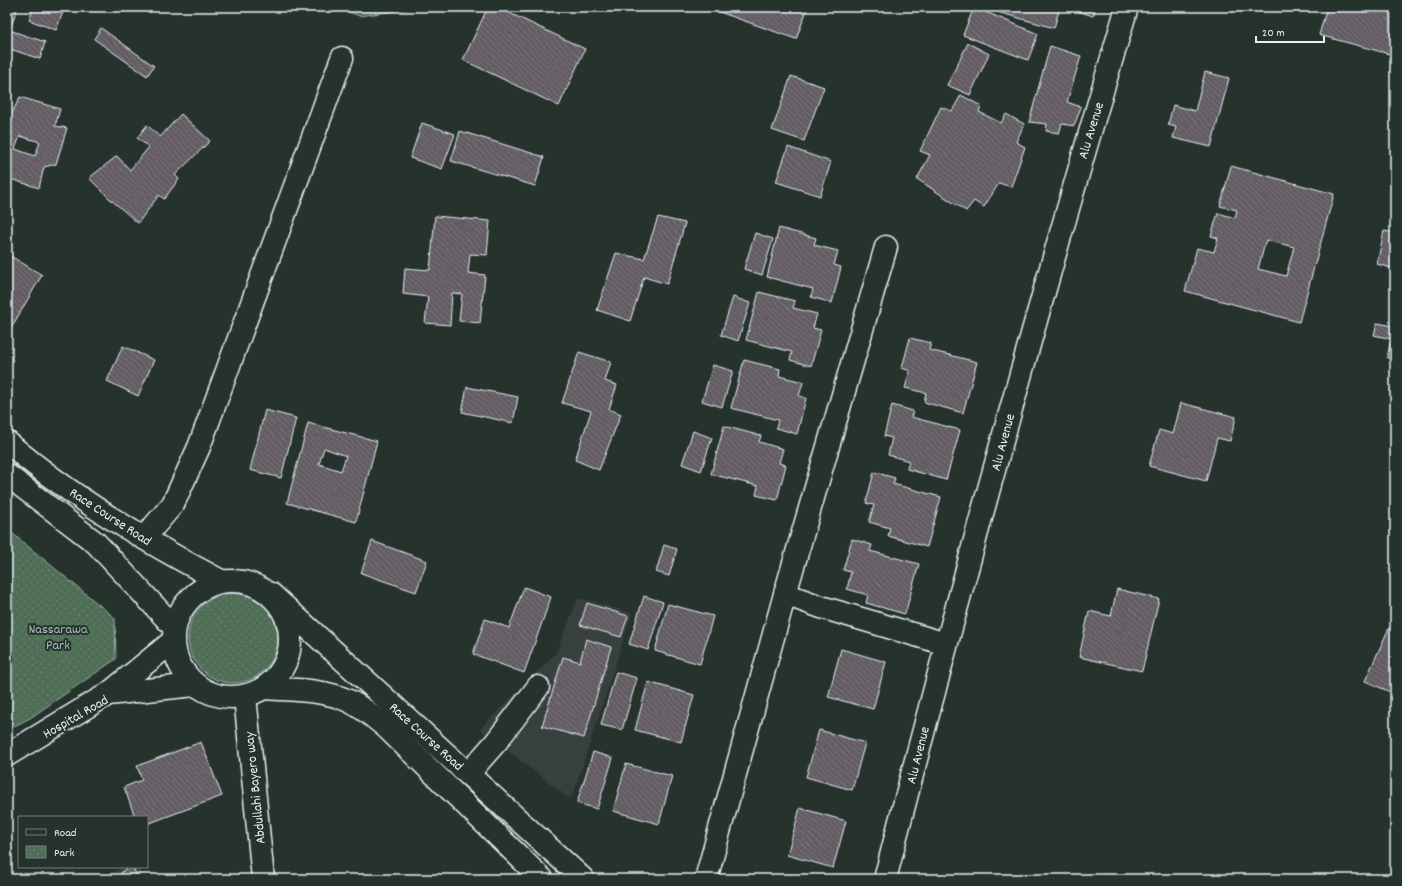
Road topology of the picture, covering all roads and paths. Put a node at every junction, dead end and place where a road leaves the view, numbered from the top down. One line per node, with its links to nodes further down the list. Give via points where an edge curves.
1 (1127, 7): 11 (street, Alu Avenue, via 1051,263)
2 (342, 58): 6 (street, via 199,446 173,504)
3 (886, 247): 9 (street)
4 (7, 442): 6 (street, Race Course Road, via 34,465)
5 (7, 475): 10 (street, Race Course Road, via 96,543)
6 (144, 538): 7 (street, Race Course Road)
7 (221, 581): 8 (street, via 239,580); 10 (street, via 202,588 187,602)
8 (271, 594): 14 (street, via 285,611 291,632 290,654 280,674); 17 (street, Race Course Road)
9 (785, 594): 11 (street); 21 (street)
10 (173, 634): 12 (street, via 180,664); 15 (street)
11 (946, 644): 22 (street, Alu Avenue)
12 (195, 685): 14 (street, via 214,695 229,697); 15 (street, Hospital Road)
13 (538, 687): 17 (street)
14 (254, 692): 18 (street, Abdullahi Bayero way); 19 (street, Race Course Road, via 326,695 348,701 365,710 387,728)
15 (108, 694): 16 (street, Hospital Road)
16 (7, 755)
17 (468, 774): 20 (street, Race Course Road)
18 (263, 879)
19 (542, 879)
20 (583, 879)
21 (706, 879)
22 (885, 879)

